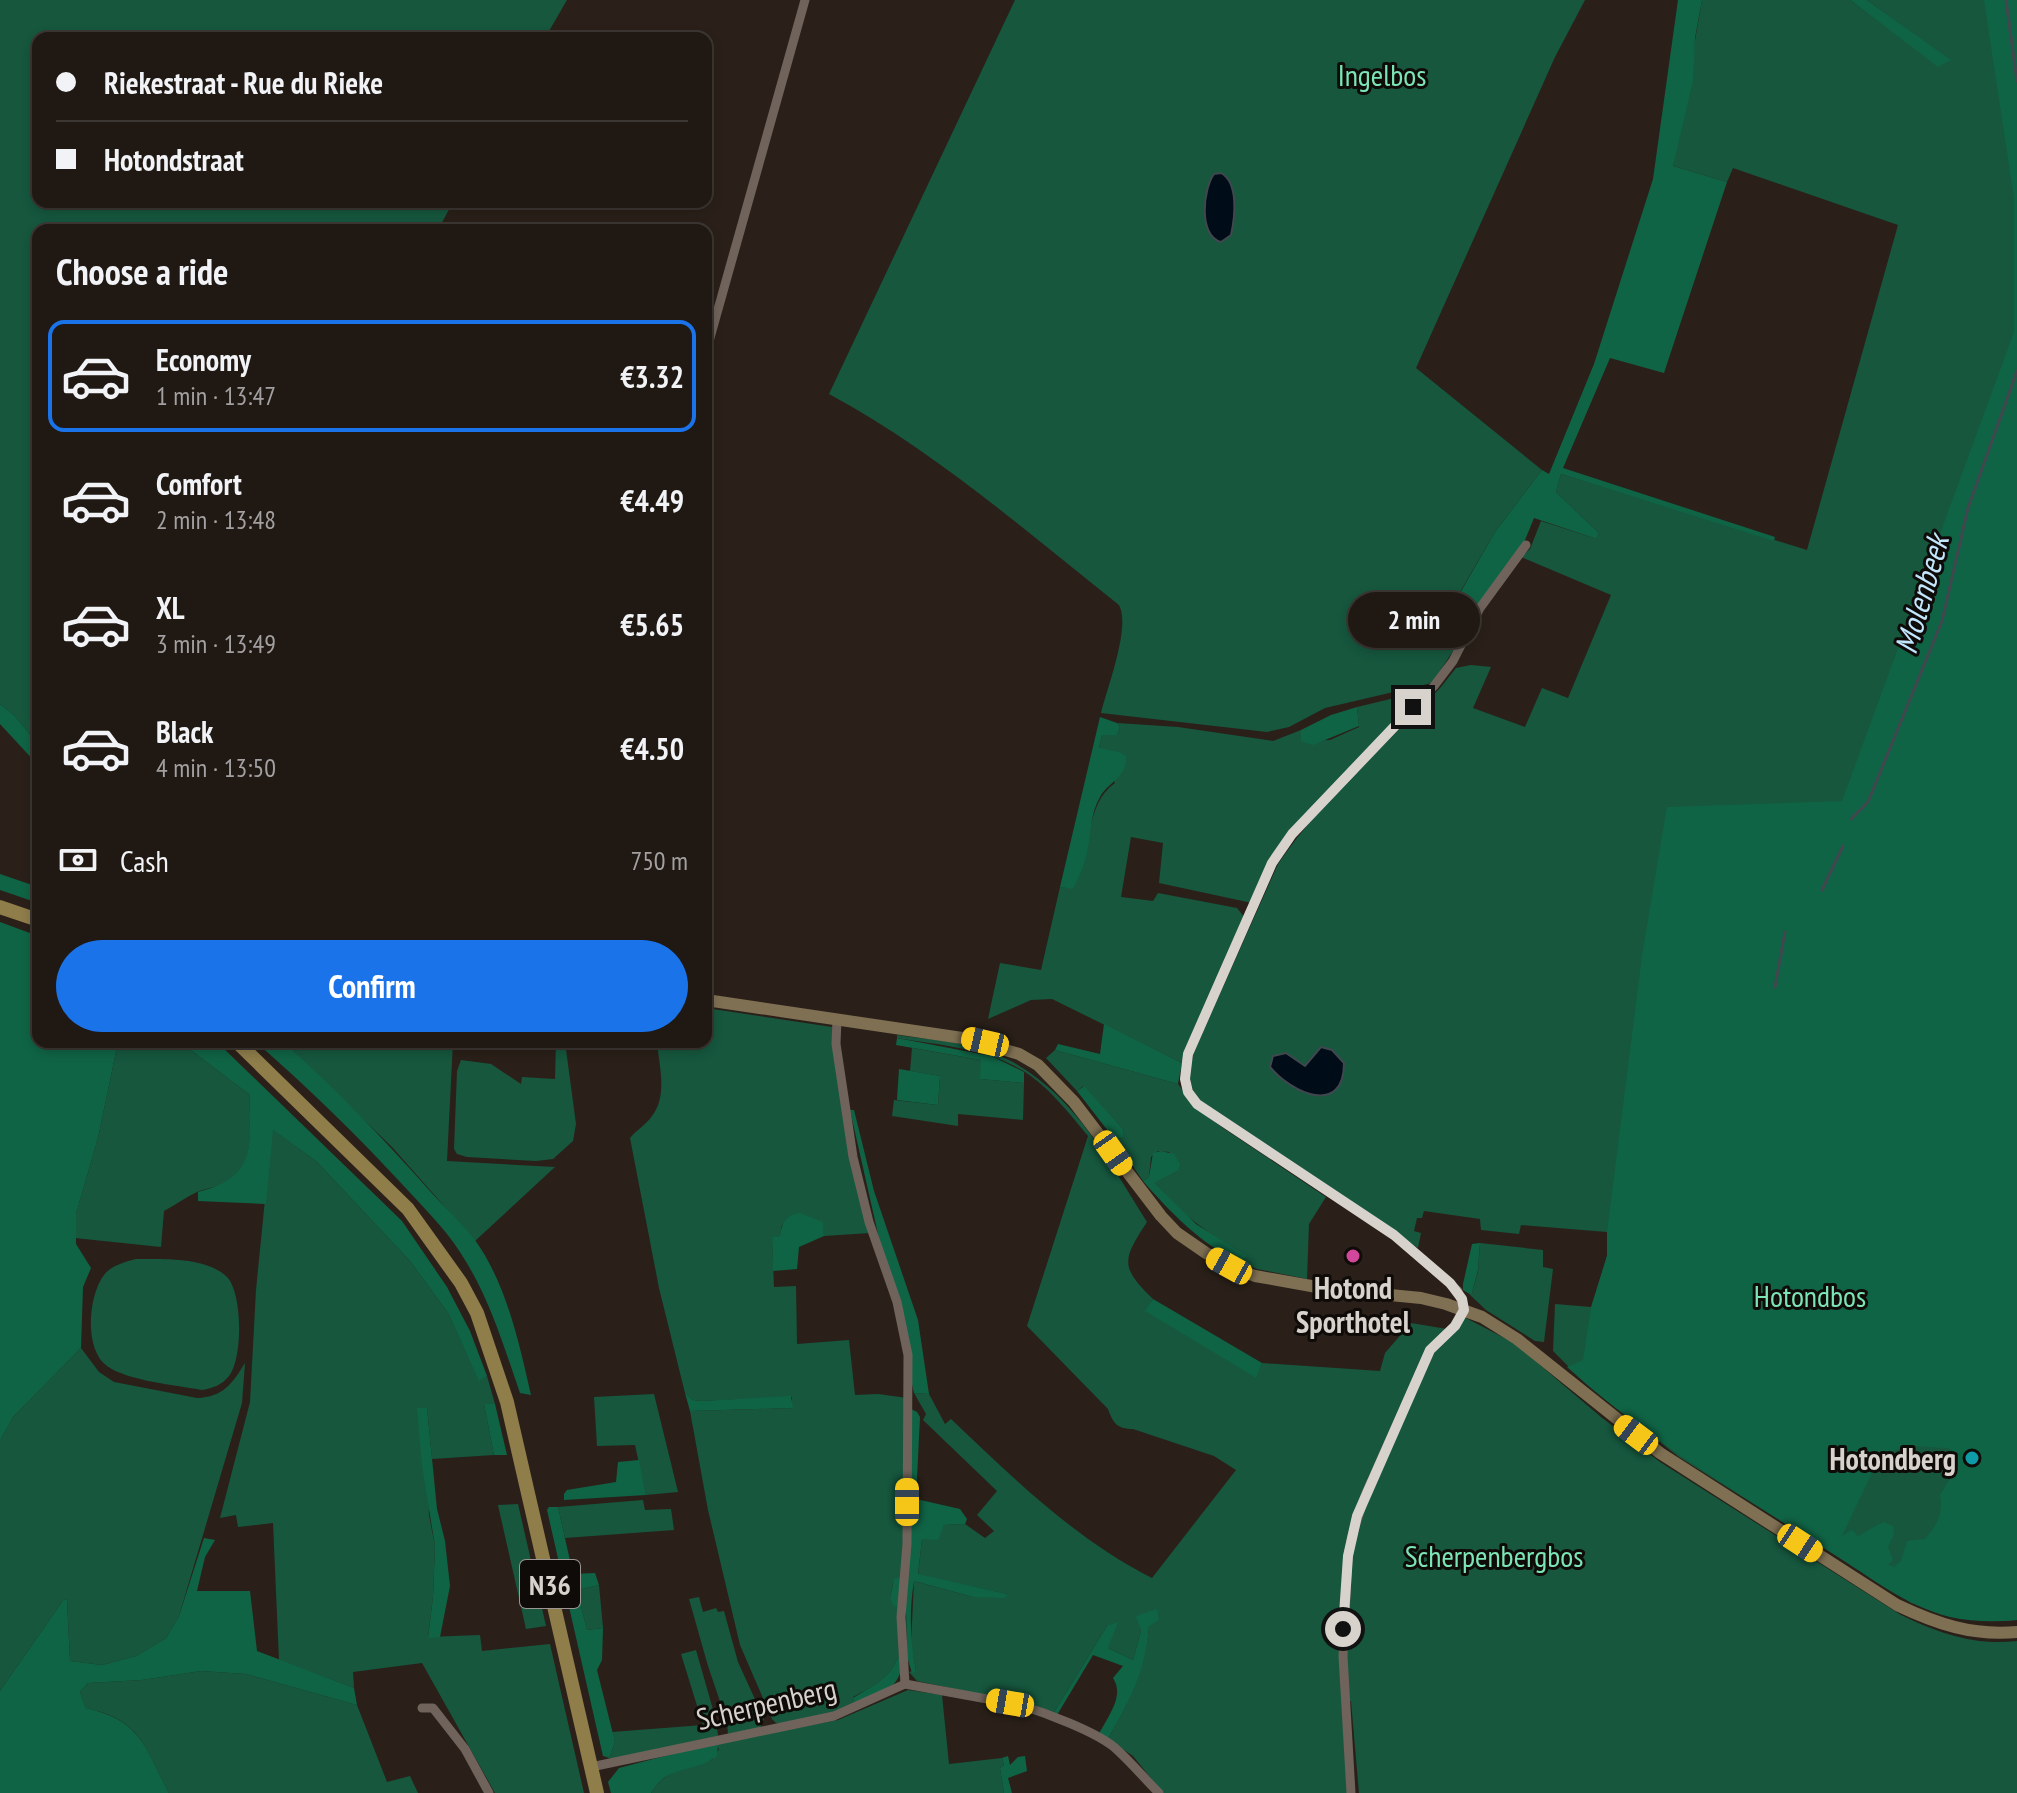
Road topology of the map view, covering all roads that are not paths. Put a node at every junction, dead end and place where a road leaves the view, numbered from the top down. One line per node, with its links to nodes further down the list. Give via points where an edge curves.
1 (805, 0): 2 (street)
2 (712, 331)
3 (1526, 545): 9 (street, via 1480,608 1434,686 1292,834 1272,863 1188,1054 1185,1079 1188,1092 1213,1117 1394,1235 1458,1291)
4 (0, 907): 5 (main road)
5 (32, 918)
6 (712, 1001): 7 (main road)
7 (837, 1019): 9 (main road, via 977,1040 1038,1065 1086,1116 1161,1216 1229,1266 1294,1284 1412,1297); 11 (street, via 853,1157 908,1355 907,1544 901,1617)
8 (243, 1048): 13 (main road, N36, via 408,1209 477,1313 507,1402)
9 (1461, 1315): 10 (main road, via 1505,1330 1660,1453 1897,1605 1955,1629); 17 (street, via 1430,1350 1352,1536 1343,1656)
10 (2017, 1632)
11 (905, 1684): 13 (street, Scherpenberg, via 834,1716); 16 (street, via 1038,1710 1113,1747)
12 (422, 1708): 14 (street, via 433,1708 450,1729)
13 (591, 1767): 15 (main road, N36)
14 (489, 1793)
15 (597, 1793)
16 (1159, 1793)
17 (1351, 1793)

